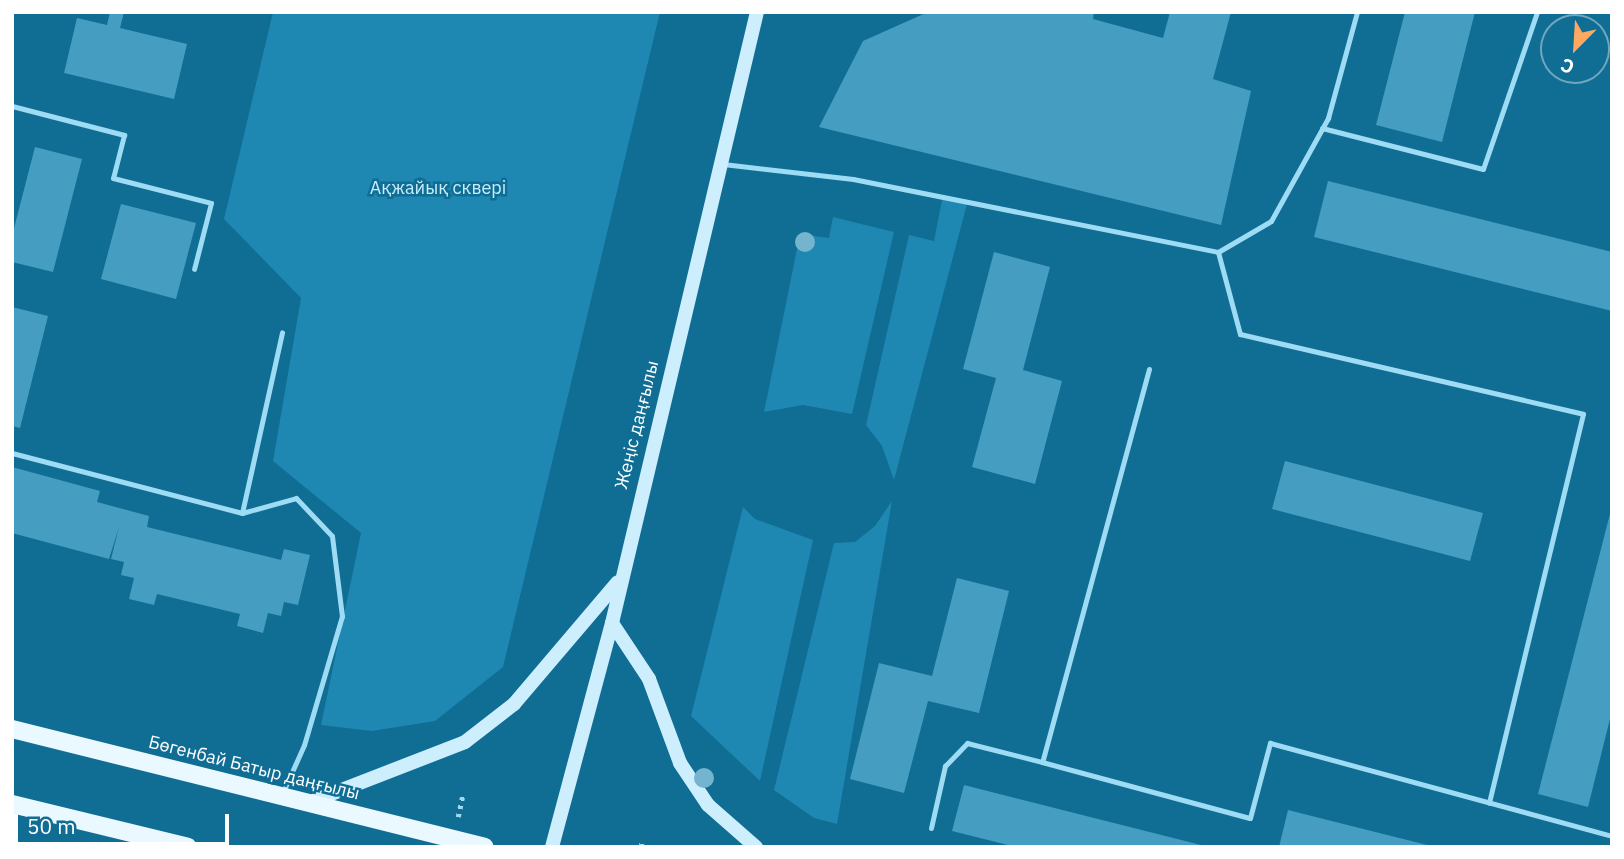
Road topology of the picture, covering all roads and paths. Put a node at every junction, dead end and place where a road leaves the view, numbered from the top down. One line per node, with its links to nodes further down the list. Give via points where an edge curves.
1 (757, 12): 6 (main road, Жеңіс даңғылы)
2 (1357, 12): 5 (lane)
3 (1537, 12): 5 (lane, via 1483,169)
4 (12, 106): 8 (lane, via 124,135 113,178 211,203)
5 (1322, 128): 7 (lane, via 1270,220)
6 (720, 164): 7 (lane, via 853,179); 13 (main road, Жеңіс даңғылы)
7 (1218, 252): 19 (lane, via 1240,334 1583,414)
8 (194, 269)
9 (282, 332): 12 (lane)
10 (1149, 369): 16 (lane)
11 (12, 453): 12 (lane)
12 (242, 513): 17 (lane, via 296,498 332,537 342,616 304,745)
13 (619, 580): 14 (main road, Жеңіс даңғылы); 18 (main road, via 514,704 465,742)
14 (612, 623): 25 (main road, Жеңіс даңғылы); 26 (main road, via 649,679 680,763 708,805)
15 (12, 729): 17 (main road, Бөгенбай Батыр даңғылы)
16 (1042, 762): 19 (lane, via 1250,818 1270,743); 21 (lane, via 967,743 945,766)
17 (282, 796): 18 (main road, Бөгенбай Батыр даңғылы)
18 (308, 803): 24 (main road, Бөгенбай Батыр даңғылы)
19 (1489, 803): 22 (lane)
20 (12, 804): 23 (main road)
21 (931, 828)
22 (1612, 836)
23 (188, 847)
24 (485, 847)
25 (552, 847)
26 (756, 847)

